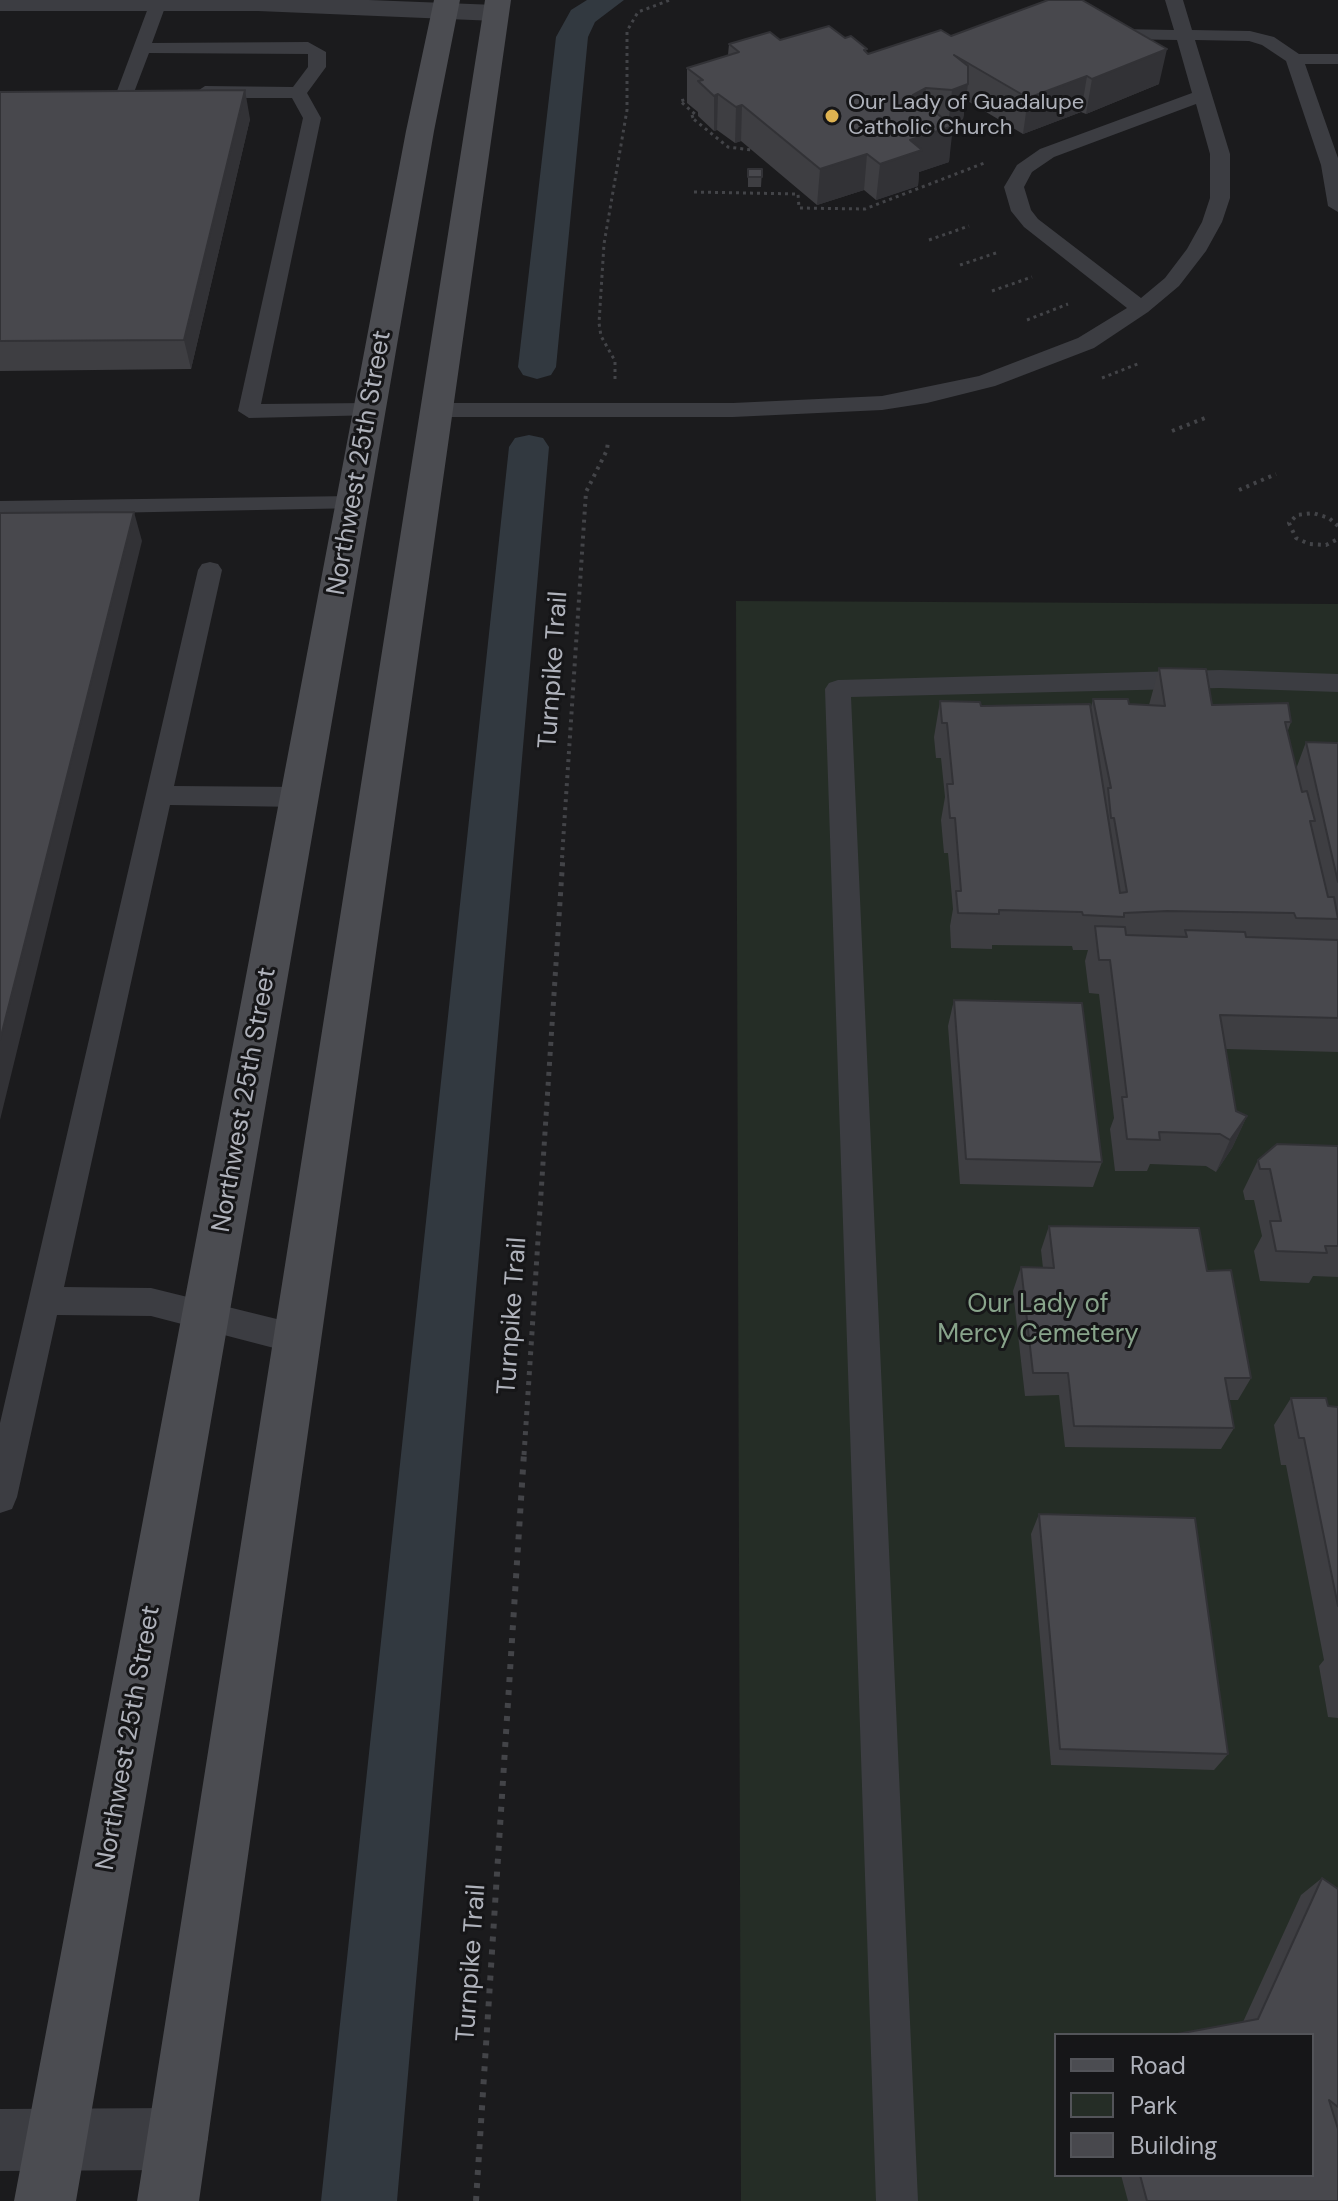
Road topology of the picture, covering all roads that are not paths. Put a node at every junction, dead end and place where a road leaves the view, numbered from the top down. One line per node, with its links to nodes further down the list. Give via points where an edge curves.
1 (1174, 0): 6 (lane)
2 (158, 2): 3 (street); 4 (street); 8 (lane)
3 (0, 3)
4 (445, 6): 5 (street); 17 (main road, Northwest 25th Street)
5 (497, 7): 17 (main road, Northwest 25th Street)
6 (1184, 33): 7 (lane); 9 (lane, via 1250,36); 14 (lane)
7 (1118, 34)
8 (142, 48): 11 (lane); 13 (lane, via 308,47 317,52 317,67)
9 (1294, 59): 10 (lane); 15 (lane, via 1331,165)
10 (1338, 59)
11 (126, 91)
12 (189, 92): 13 (lane)
13 (298, 93): 17 (lane, via 312,118 249,411)
14 (1203, 95): 16 (lane, via 1220,154 1220,198 1196,251); 16 (lane, via 1047,153 1024,169 1014,187 1031,223)
15 (1338, 206)
16 (1141, 308): 17 (lane, via 1051,358 987,381 902,400 746,410)
17 (402, 410): 18 (main road, Northwest 25th Street); 26 (main road, Northwest 25th Street)
18 (353, 503): 19 (lane); 23 (main road, Northwest 25th Street)
19 (0, 508)
20 (210, 570): 22 (lane)
21 (1338, 683): 32 (lane, via 1220,679 838,689)
22 (159, 795): 23 (lane); 24 (lane)
23 (300, 797): 25 (main road, Northwest 25th Street)
24 (45, 1301): 25 (lane, via 151,1302); 27 (lane)
25 (205, 1315): 26 (lane); 28 (main road, Northwest 25th Street)
26 (297, 1339): 29 (main road, Northwest 25th Street)
27 (0, 1497)
28 (28, 2139): 29 (street); 30 (main road, Northwest 25th Street)
29 (177, 2139): 31 (main road, Northwest 25th Street)
30 (45, 2201)
31 (168, 2201)
32 (897, 2201)

